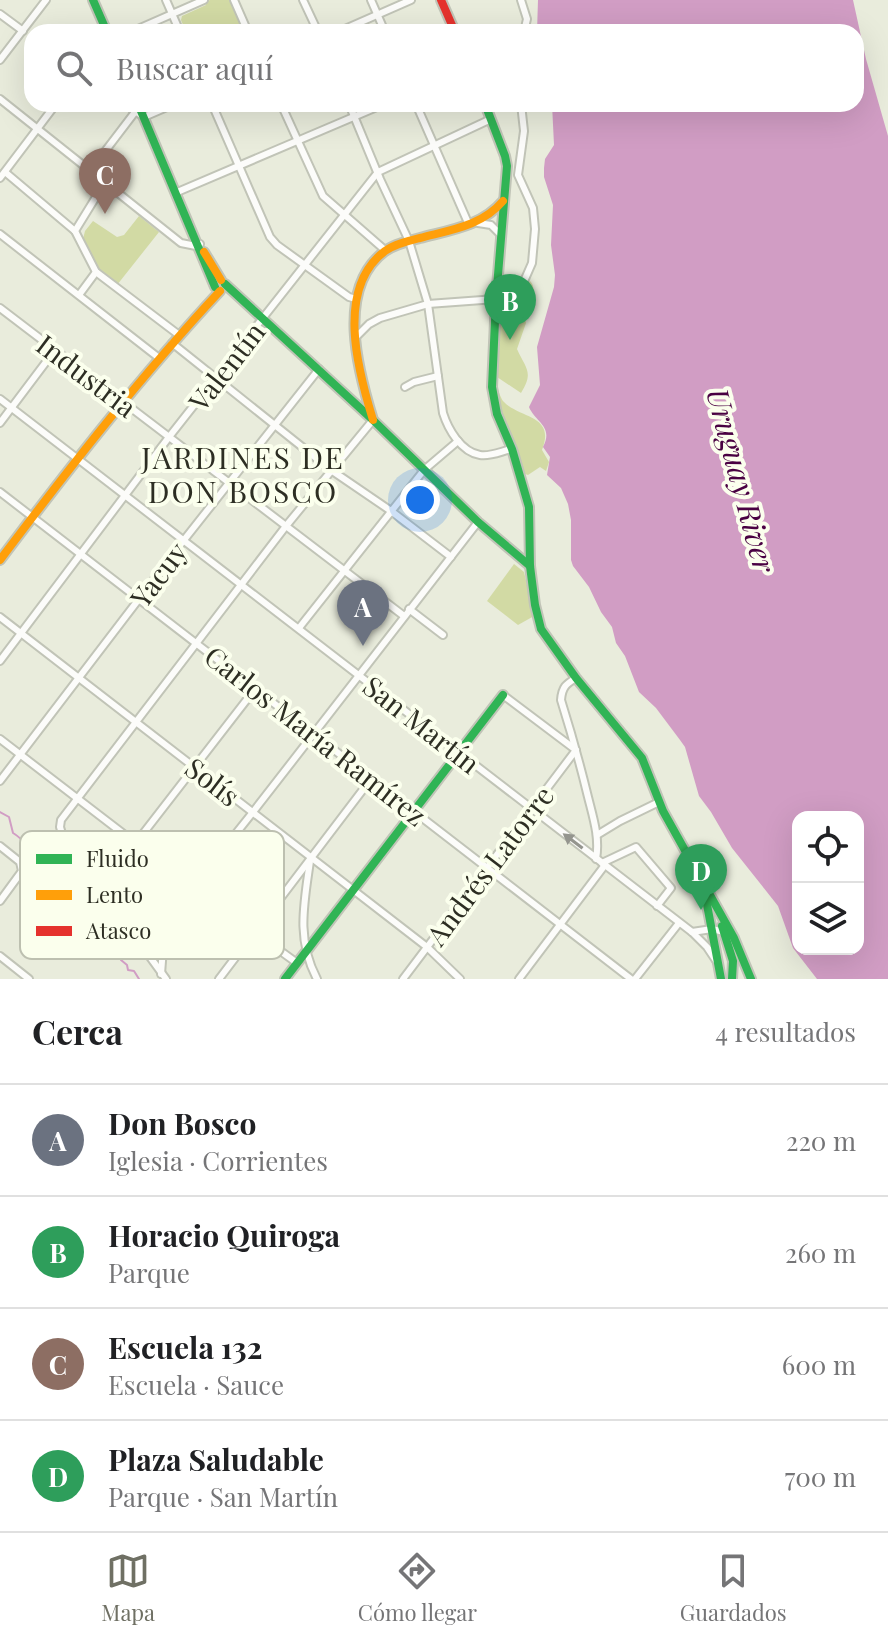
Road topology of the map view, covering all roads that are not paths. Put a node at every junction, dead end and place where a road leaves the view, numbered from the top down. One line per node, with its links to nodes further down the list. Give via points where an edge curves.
1 (46, 0): 14 (street)
2 (93, 0): 15 (street)
3 (166, 0): 12 (street)
4 (204, 0): 12 (street)
5 (234, 0): 18 (street)
6 (303, 0): 19 (street)
7 (371, 0): 13 (street)
8 (411, 0): 13 (street)
9 (441, 0): 22 (street)
10 (521, 0): 23 (street)
11 (0, 14): 24 (street)
12 (172, 14): 16 (street); 17 (street)
13 (378, 15): 20 (street); 21 (street)
14 (28, 24)
15 (104, 24)
16 (149, 24)
17 (176, 24)
18 (244, 24)
19 (314, 24)
20 (357, 24)
21 (382, 24)
22 (452, 24)
23 (526, 24)
24 (23, 31): 25 (street)
25 (0, 60)
26 (0, 99): 41 (street)
27 (50, 112): 41 (street)
28 (133, 112): 45 (street)
29 (140, 112): 38 (street)
30 (156, 112): 38 (street)
31 (215, 112): 44 (street)
32 (285, 112): 42 (street)
33 (353, 112): 39 (street)
34 (366, 112): 39 (street)
35 (419, 112): 43 (street)
36 (488, 112): 40 (street)
37 (522, 112): 68 (street, via 518,175 533,208 532,263)
38 (144, 117): 49 (street)
39 (355, 117): 42 (street); 46 (street)
40 (491, 119): 43 (street, Valentín); 50 (street, via 507,166)
41 (37, 129): 45 (street); 47 (street)
42 (298, 142): 44 (street); 51 (street, via 319,191)
43 (433, 146): 46 (street, Valentín); 52 (street)
44 (239, 167): 49 (street); 59 (street, via 270,237)
45 (90, 171): 48 (street)
46 (378, 172): 51 (street, Valentín); 56 (street)
47 (2, 175): 53 (street)
48 (98, 177): 53 (street, via 99,192); 57 (street, via 181,243)
49 (176, 195): 57 (street)
50 (505, 197): 52 (street); 55 (street)
51 (343, 215): 58 (street); 59 (street, Valentín)
52 (474, 224): 55 (street, via 491,225); 56 (street)
53 (75, 231): 60 (street)
54 (0, 234): 62 (street)
55 (501, 235): 64 (street)
56 (409, 241): 58 (street); 65 (street)
57 (198, 245): 61 (street)
58 (386, 251): 63 (street, via 367,273)
59 (304, 264): 63 (street); 67 (street, Valentín)
60 (96, 272): 62 (street); 69 (street)
61 (220, 286): 67 (street); 69 (street)
62 (79, 295): 73 (street)
63 (356, 299): 70 (street)
64 (496, 299): 65 (street); 68 (street)
65 (428, 304): 70 (street, via 380,318); 75 (street)
66 (0, 308): 72 (street, Industria)
67 (262, 319): 74 (street); 76 (street, Valentín)
68 (495, 320): 88 (street, via 493,400)
69 (179, 335): 71 (street)
70 (356, 337): 77 (street)
71 (172, 343): 73 (street); 76 (street)
72 (55, 350): 81 (street, Industria); 82 (street)
73 (159, 358): 81 (street)
74 (319, 369): 79 (street); 85 (street, Yacuy)
75 (438, 376): 78 (street); 87 (street, via 446,423)
76 (217, 377): 85 (street); 86 (street, Valentín)
77 (362, 381): 79 (street); 83 (street)
78 (405, 387)
79 (346, 395): 83 (street)
80 (0, 399): 82 (street, San Martín)
81 (123, 402): 86 (street, Industria); 89 (street)
82 (11, 408): 84 (street); 89 (street, San Martín)
83 (373, 420): 90 (street); 91 (street)
84 (0, 423)
85 (274, 425): 90 (street); 92 (street, Yacuy)
86 (169, 437): 92 (street, Industria); 94 (street, Valentín)
87 (458, 441): 88 (street, via 479,455); 91 (street)
88 (512, 449): 103 (street, via 529,507)
89 (77, 458): 94 (street, San Martín); 96 (street)
90 (331, 470): 95 (street); 98 (street)
91 (424, 470): 95 (street); 97 (street)
92 (229, 483): 98 (street, Industria); 99 (street, Yacuy)
93 (0, 492): 96 (street, Carlos María Ramírez)
94 (125, 495): 99 (street, San Martín); 100 (street, Valentín)
95 (391, 511): 101 (street); 104 (street)
96 (33, 518): 100 (street, Carlos María Ramírez); 102 (street)
97 (478, 522): 101 (street); 103 (street)
98 (286, 526): 104 (street, Industria); 105 (street)
99 (184, 540): 105 (street, San Martín); 106 (street, Yacuy)
100 (81, 555): 106 (street, Carlos María Ramírez); 111 (street, Valentín)
101 (451, 557): 107 (street)
102 (0, 560)
103 (530, 566): 116 (street, via 541,629)
104 (344, 571): 108 (street, Industria); 110 (street)
105 (241, 584): 110 (street, San Martín); 113 (street)
106 (139, 600): 113 (street, Carlos María Ramírez); 117 (street, Yacuy)
107 (409, 609): 108 (street); 112 (street)
108 (404, 616): 115 (street)
109 (0, 617): 111 (street, Solís)
110 (299, 628): 115 (street, San Martín)
111 (22, 633): 114 (street, Valentín); 117 (street, Solís)
112 (443, 635)
113 (197, 644): 118 (street, Carlos María Ramírez); 121 (street)
114 (0, 661)
115 (358, 674): 123 (street); 126 (street, San Martín)
116 (576, 678): 120 (street, via 562,691); 132 (street, via 642,758)
117 (79, 679): 121 (street, Solís); 127 (street, Yacuy)
118 (255, 689): 123 (street, Carlos María Ramírez); 128 (street)
119 (503, 695): 122 (street); 126 (street)
120 (567, 719): 122 (street, via 563,730); 125 (street)
121 (137, 723): 128 (street, Solís); 131 (street)
122 (553, 732): 125 (street)
123 (313, 734): 129 (street, Carlos María Ramírez); 135 (street)
124 (0, 739): 127 (street)
125 (576, 750): 133 (street, Andrés Latorre); 141 (street)
126 (458, 753): 133 (street, San Martín); 134 (street)
127 (20, 754): 130 (street, Yacuy); 131 (street)
128 (194, 768): 135 (street, Solís); 138 (street)
129 (371, 779): 134 (street, Carlos María Ramírez); 144 (street)
130 (0, 781)
131 (77, 798): 136 (street, via 61,820); 137 (street)
132 (659, 802): 141 (street); 153 (street)
133 (531, 809): 146 (street, San Martín, one-way to 133); 147 (street, Andrés Latorre)
134 (414, 811): 147 (street, Carlos María Ramírez); 149 (street)
135 (253, 812): 139 (street); 140 (street, Solís)
136 (61, 831)
137 (121, 831)
138 (145, 831)
139 (238, 831)
140 (277, 831)
141 (597, 835): 146 (street)
142 (284, 837): 144 (street, Solís)
143 (0, 846): 145 (street)
144 (311, 858): 149 (street, Solís); 150 (street); 162 (street, via 303,916)
145 (20, 862)
146 (601, 862): 152 (street, San Martín); 152 (street, via 636,847 671,888); 155 (street)
147 (488, 868): 155 (street, Carlos María Ramírez); 160 (street, Andrés Latorre)
148 (20, 874): 151 (street)
149 (352, 890): 160 (street, Solís); 162 (street)
150 (284, 893)
151 (0, 901)
152 (657, 906): 154 (street, San Martín)
153 (712, 907): 156 (street); 158 (street); 159 (street)
154 (679, 923): 157 (street, San Martín); 177 (street)
155 (560, 924): 176 (street); 177 (street, Carlos María Ramírez)
156 (710, 930): 157 (street); 158 (street); 161 (street); 168 (street)
157 (692, 932): 161 (street, San Martín)
158 (724, 932): 159 (street); 179 (street, via 733,961)
159 (734, 938): 180 (street)
160 (427, 947): 174 (street, Andrés Latorre); 175 (street, Solís)
161 (707, 947): 168 (street, San Martín)
162 (306, 951): 167 (street); 173 (street)
163 (284, 953): 167 (street)
164 (0, 956): 170 (street)
165 (151, 959): 169 (street)
166 (234, 959): 171 (street)
167 (297, 963): 172 (street)
168 (720, 966): 178 (street)
169 (164, 976)
170 (29, 979)
171 (219, 979)
172 (285, 979)
173 (317, 979)
174 (403, 979)
175 (460, 979)
176 (519, 979)
177 (633, 979)
178 (721, 979)
179 (732, 979)
180 (751, 979)

